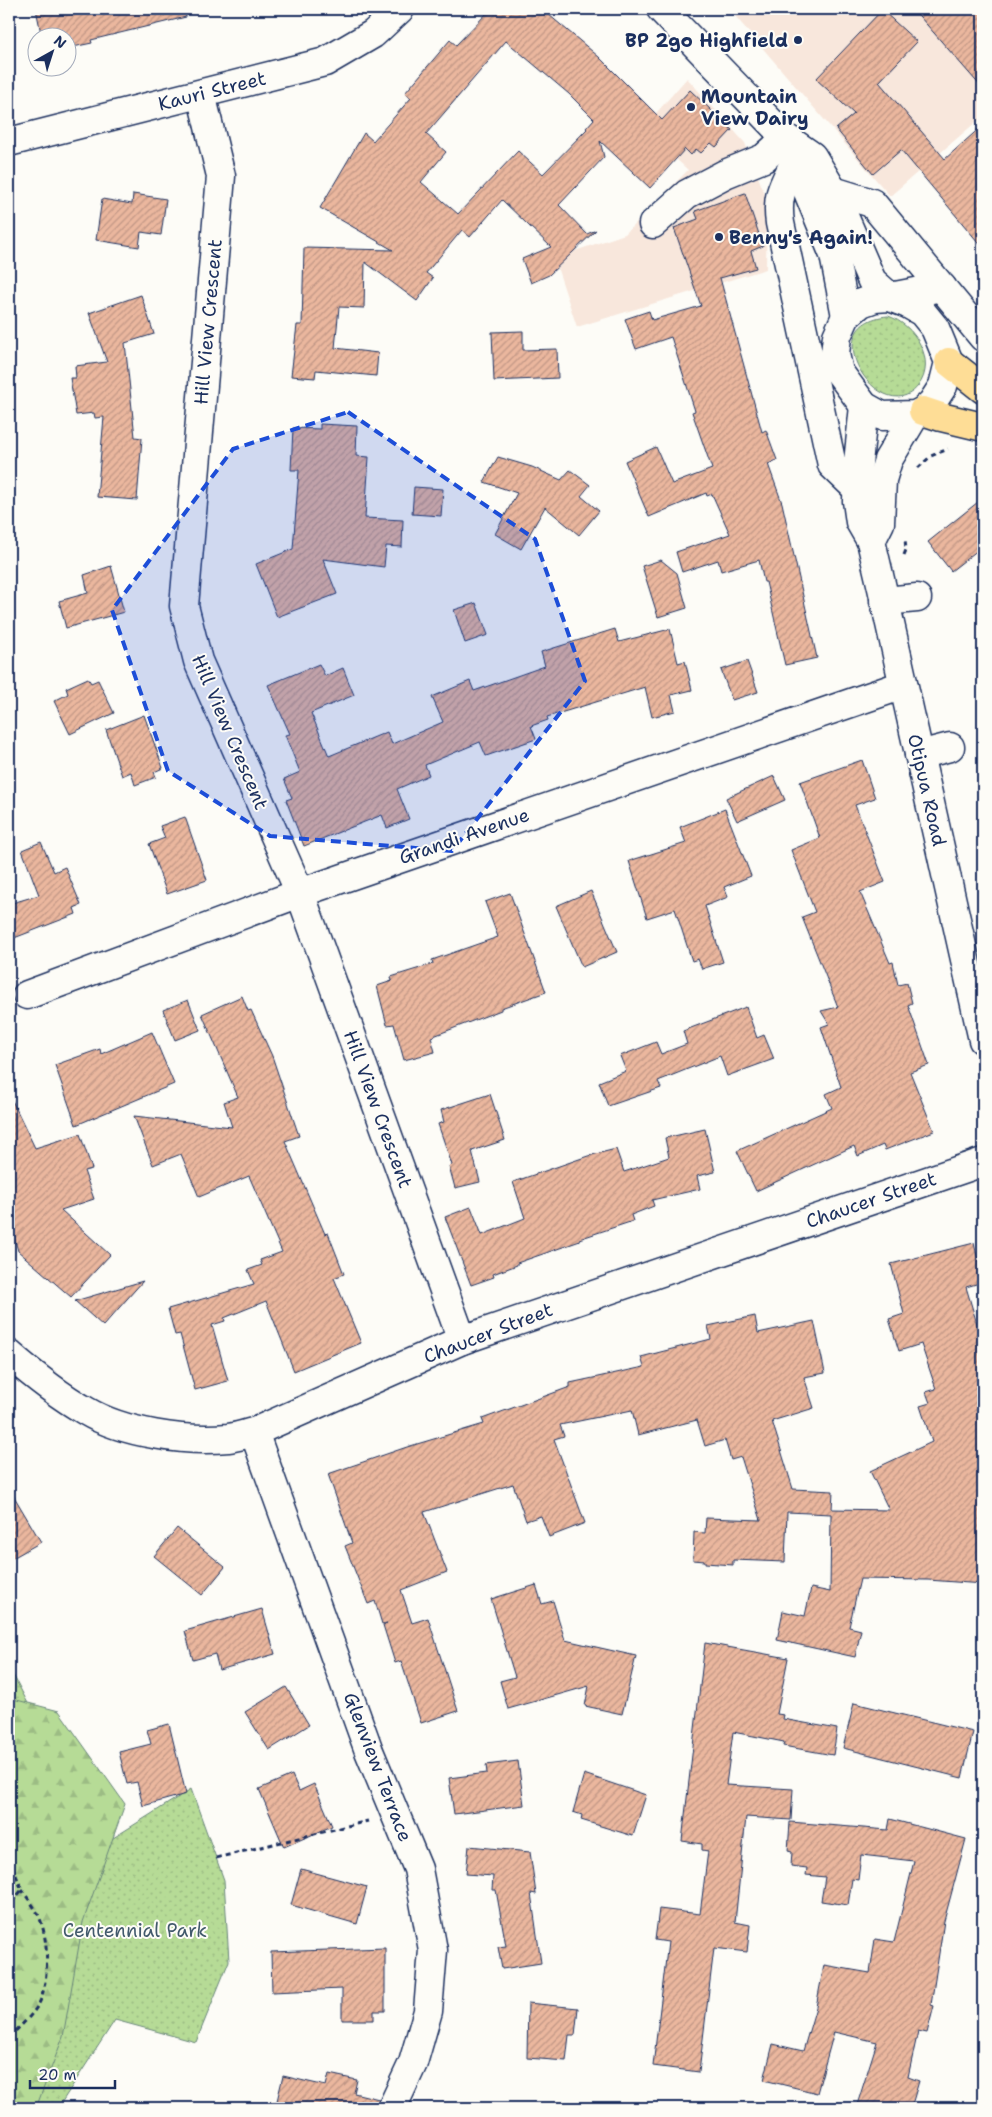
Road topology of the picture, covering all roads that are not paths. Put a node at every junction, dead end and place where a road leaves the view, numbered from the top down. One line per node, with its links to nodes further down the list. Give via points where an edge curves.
1 (400, 9): 3 (street, Kauri Street, via 373,34 325,62)
2 (661, 9): 5 (street)
3 (201, 94): 4 (street, Kauri Street); 24 (street, Hill View Crescent, via 220,176 184,606 198,661)
4 (9, 142)
5 (791, 150): 6 (street, via 812,156); 7 (street, via 725,174 687,194); 10 (street, via 834,255); 17 (street, via 777,206 780,223 832,465)
6 (833, 191): 8 (street, via 872,203); 9 (street, via 872,281)
7 (653, 224)
8 (942, 287): 9 (street); 11 (street)
9 (890, 297): 10 (street, via 861,303); 12 (street, via 922,312 935,328)
10 (846, 316): 14 (street, via 837,336 835,354 839,372)
11 (983, 337)
12 (949, 362): 13 (main road); 15 (street, via 943,386 932,403)
13 (983, 388)
14 (864, 406): 15 (street, via 882,416); 17 (street, Otipua Road)
15 (919, 413): 16 (main road); 18 (street, via 888,460 882,480 880,523)
16 (983, 427)
17 (857, 489): 18 (street, Otipua Road, via 860,522)
18 (871, 541): 20 (street, Otipua Road)
19 (917, 598): 20 (street)
20 (884, 602): 21 (street, Otipua Road)
21 (903, 685): 23 (street, Otipua Road); 24 (street, Grandi Avenue)
22 (950, 746): 23 (street)
23 (919, 755): 26 (street, Otipua Road)
24 (300, 893): 25 (street, Grandi Avenue); 28 (street, Hill View Crescent)
25 (27, 995)
26 (983, 1040)
27 (983, 1162): 28 (street, Chaucer Street)
28 (462, 1340): 30 (street, Chaucer Street)
29 (9, 1354): 30 (street, Chaucer Street, via 86,1412 114,1424 166,1437 228,1438)
30 (254, 1432): 31 (street, Glenview Terrace, via 369,1751 418,1869 433,1950 428,2011 413,2063)
31 (392, 2108)

